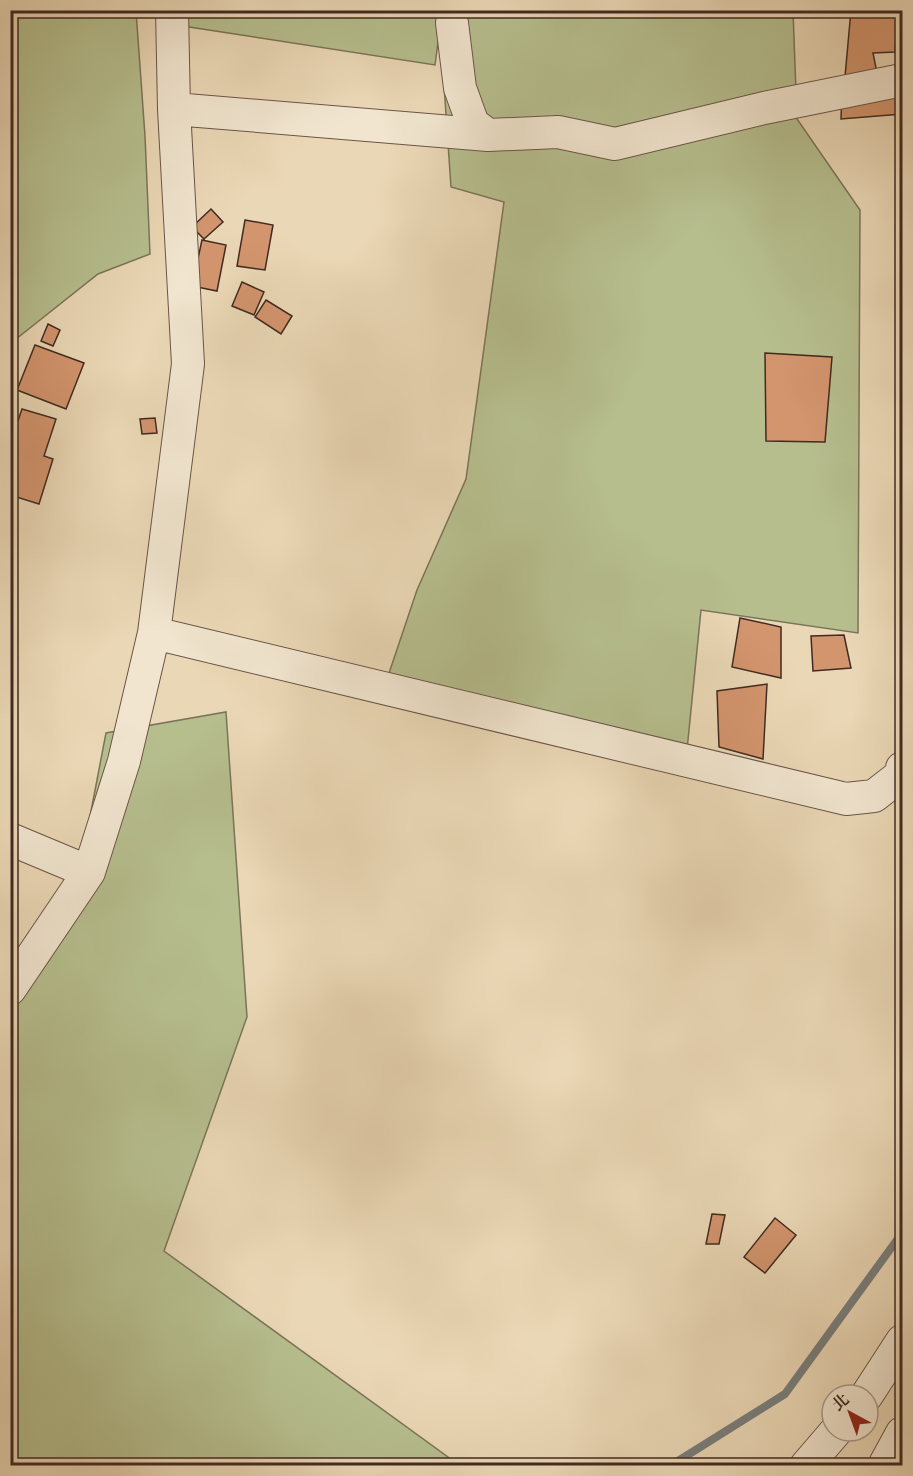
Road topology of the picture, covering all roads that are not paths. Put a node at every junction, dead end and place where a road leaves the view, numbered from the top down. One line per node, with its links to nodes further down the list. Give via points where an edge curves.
1 (172, 10): 4 (lane)
2 (452, 23): 5 (lane, via 460,88 473,124)
3 (903, 80): 5 (lane, via 615,144 558,132)
4 (174, 109): 5 (lane); 6 (lane, via 188,364)
5 (488, 135)
6 (154, 633): 7 (lane, via 846,800 874,796 901,775); 9 (lane, via 124,761)
7 (903, 768)
8 (10, 839): 9 (lane)
9 (89, 872): 10 (lane)
10 (10, 988)
11 (903, 1341): 12 (lane)
12 (875, 1383)
13 (903, 1433): 16 (lane)
14 (826, 1443): 15 (lane)
15 (806, 1466)
16 (884, 1466)

